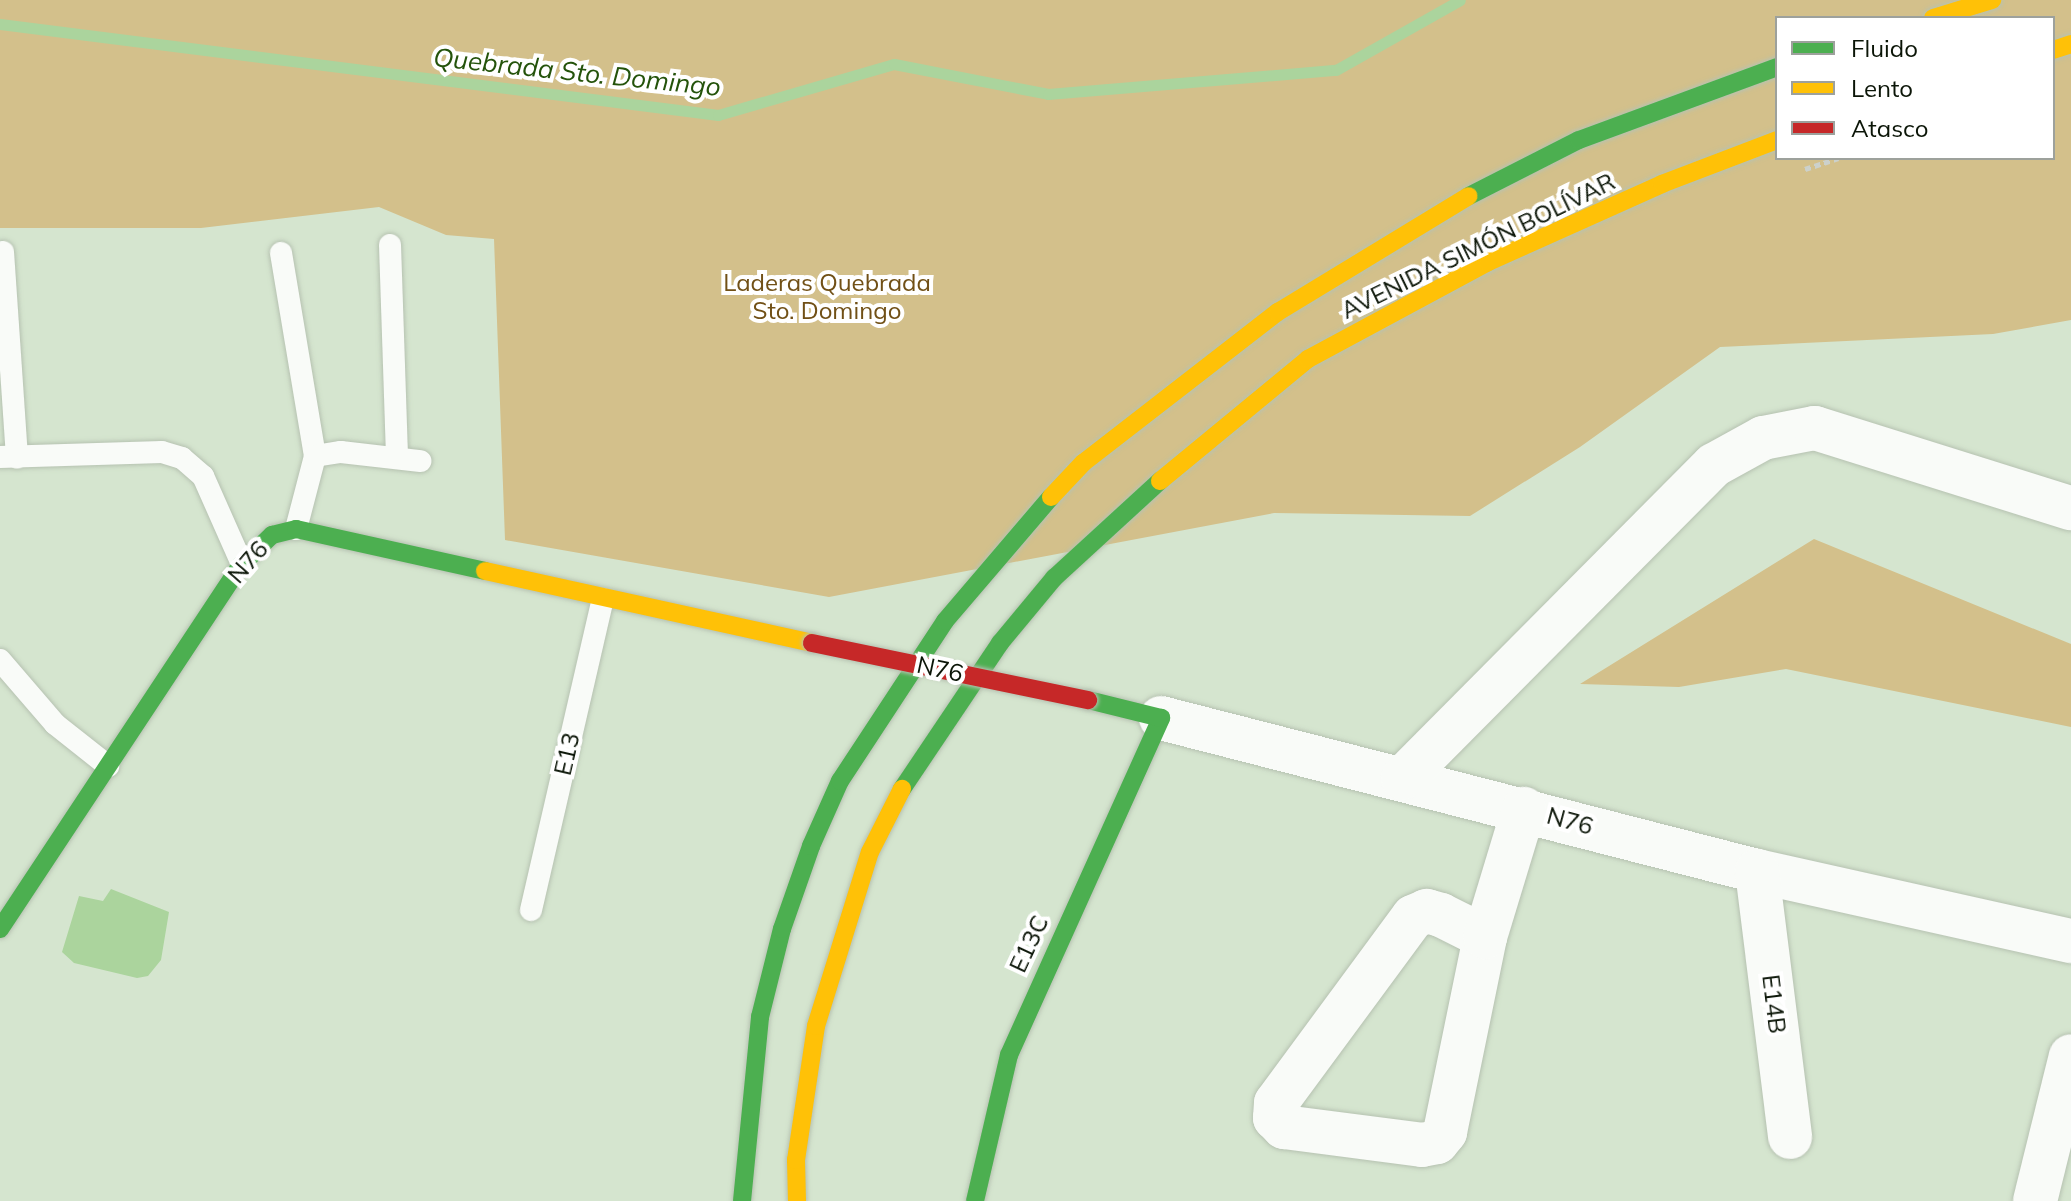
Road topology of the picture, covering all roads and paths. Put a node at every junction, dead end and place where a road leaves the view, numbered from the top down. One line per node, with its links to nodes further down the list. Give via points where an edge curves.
1 (1992, 0): 2 (main road)
2 (1940, 16)
3 (1775, 68): 30 (main road, AVENIDA SIMÓN BOLÍVAR, via 1579,140 1438,212 1278,312 1184,383 1083,463 1020,530 945,621 876,724 840,781 811,846 782,929 760,1017)
4 (1775, 141): 31 (main road, AVENIDA SIMÓN BOLÍVAR, via 1662,184 1488,262 1308,359 1119,514 1054,578 1000,643 905,783 870,852 816,1026 796,1160)
5 (1832, 160): 6 (path)
6 (1794, 174)
7 (390, 245): 11 (lane)
8 (3, 252): 12 (lane)
9 (281, 253): 10 (lane)
10 (315, 456): 11 (lane, via 341,452); 15 (lane)
11 (397, 457): 13 (lane)
12 (9, 458): 16 (lane, via 162,452 182,458 203,476)
13 (420, 461)
14 (2071, 508): 21 (street, via 1815,428 1763,438 1714,465)
15 (296, 529): 16 (main road, N76, via 272,535); 17 (main road, N76)
16 (242, 564): 20 (main road, N76)
17 (603, 599): 19 (main road, N76, bridge); 24 (lane, E13)
18 (2, 664): 20 (lane, via 55,724)
19 (1161, 718): 21 (street, N76); 32 (main road, E13C, via 1009,1055)
20 (108, 766): 25 (main road, N76)
21 (1403, 778): 22 (street, N76)
22 (1524, 809): 23 (street, N76); 26 (street)
23 (1757, 871): 27 (street, N76); 29 (street, E14B)
24 (531, 910)
25 (0, 929)
26 (1485, 937): 26 (street, via 1445,1132 1437,1142 1422,1145 1284,1127 1275,1118 1276,1103 1413,917 1427,911)
27 (2071, 941)
28 (2071, 1056): 33 (street)
29 (1790, 1137)
30 (742, 1201)
31 (797, 1201)
32 (975, 1201)
33 (2035, 1201)

